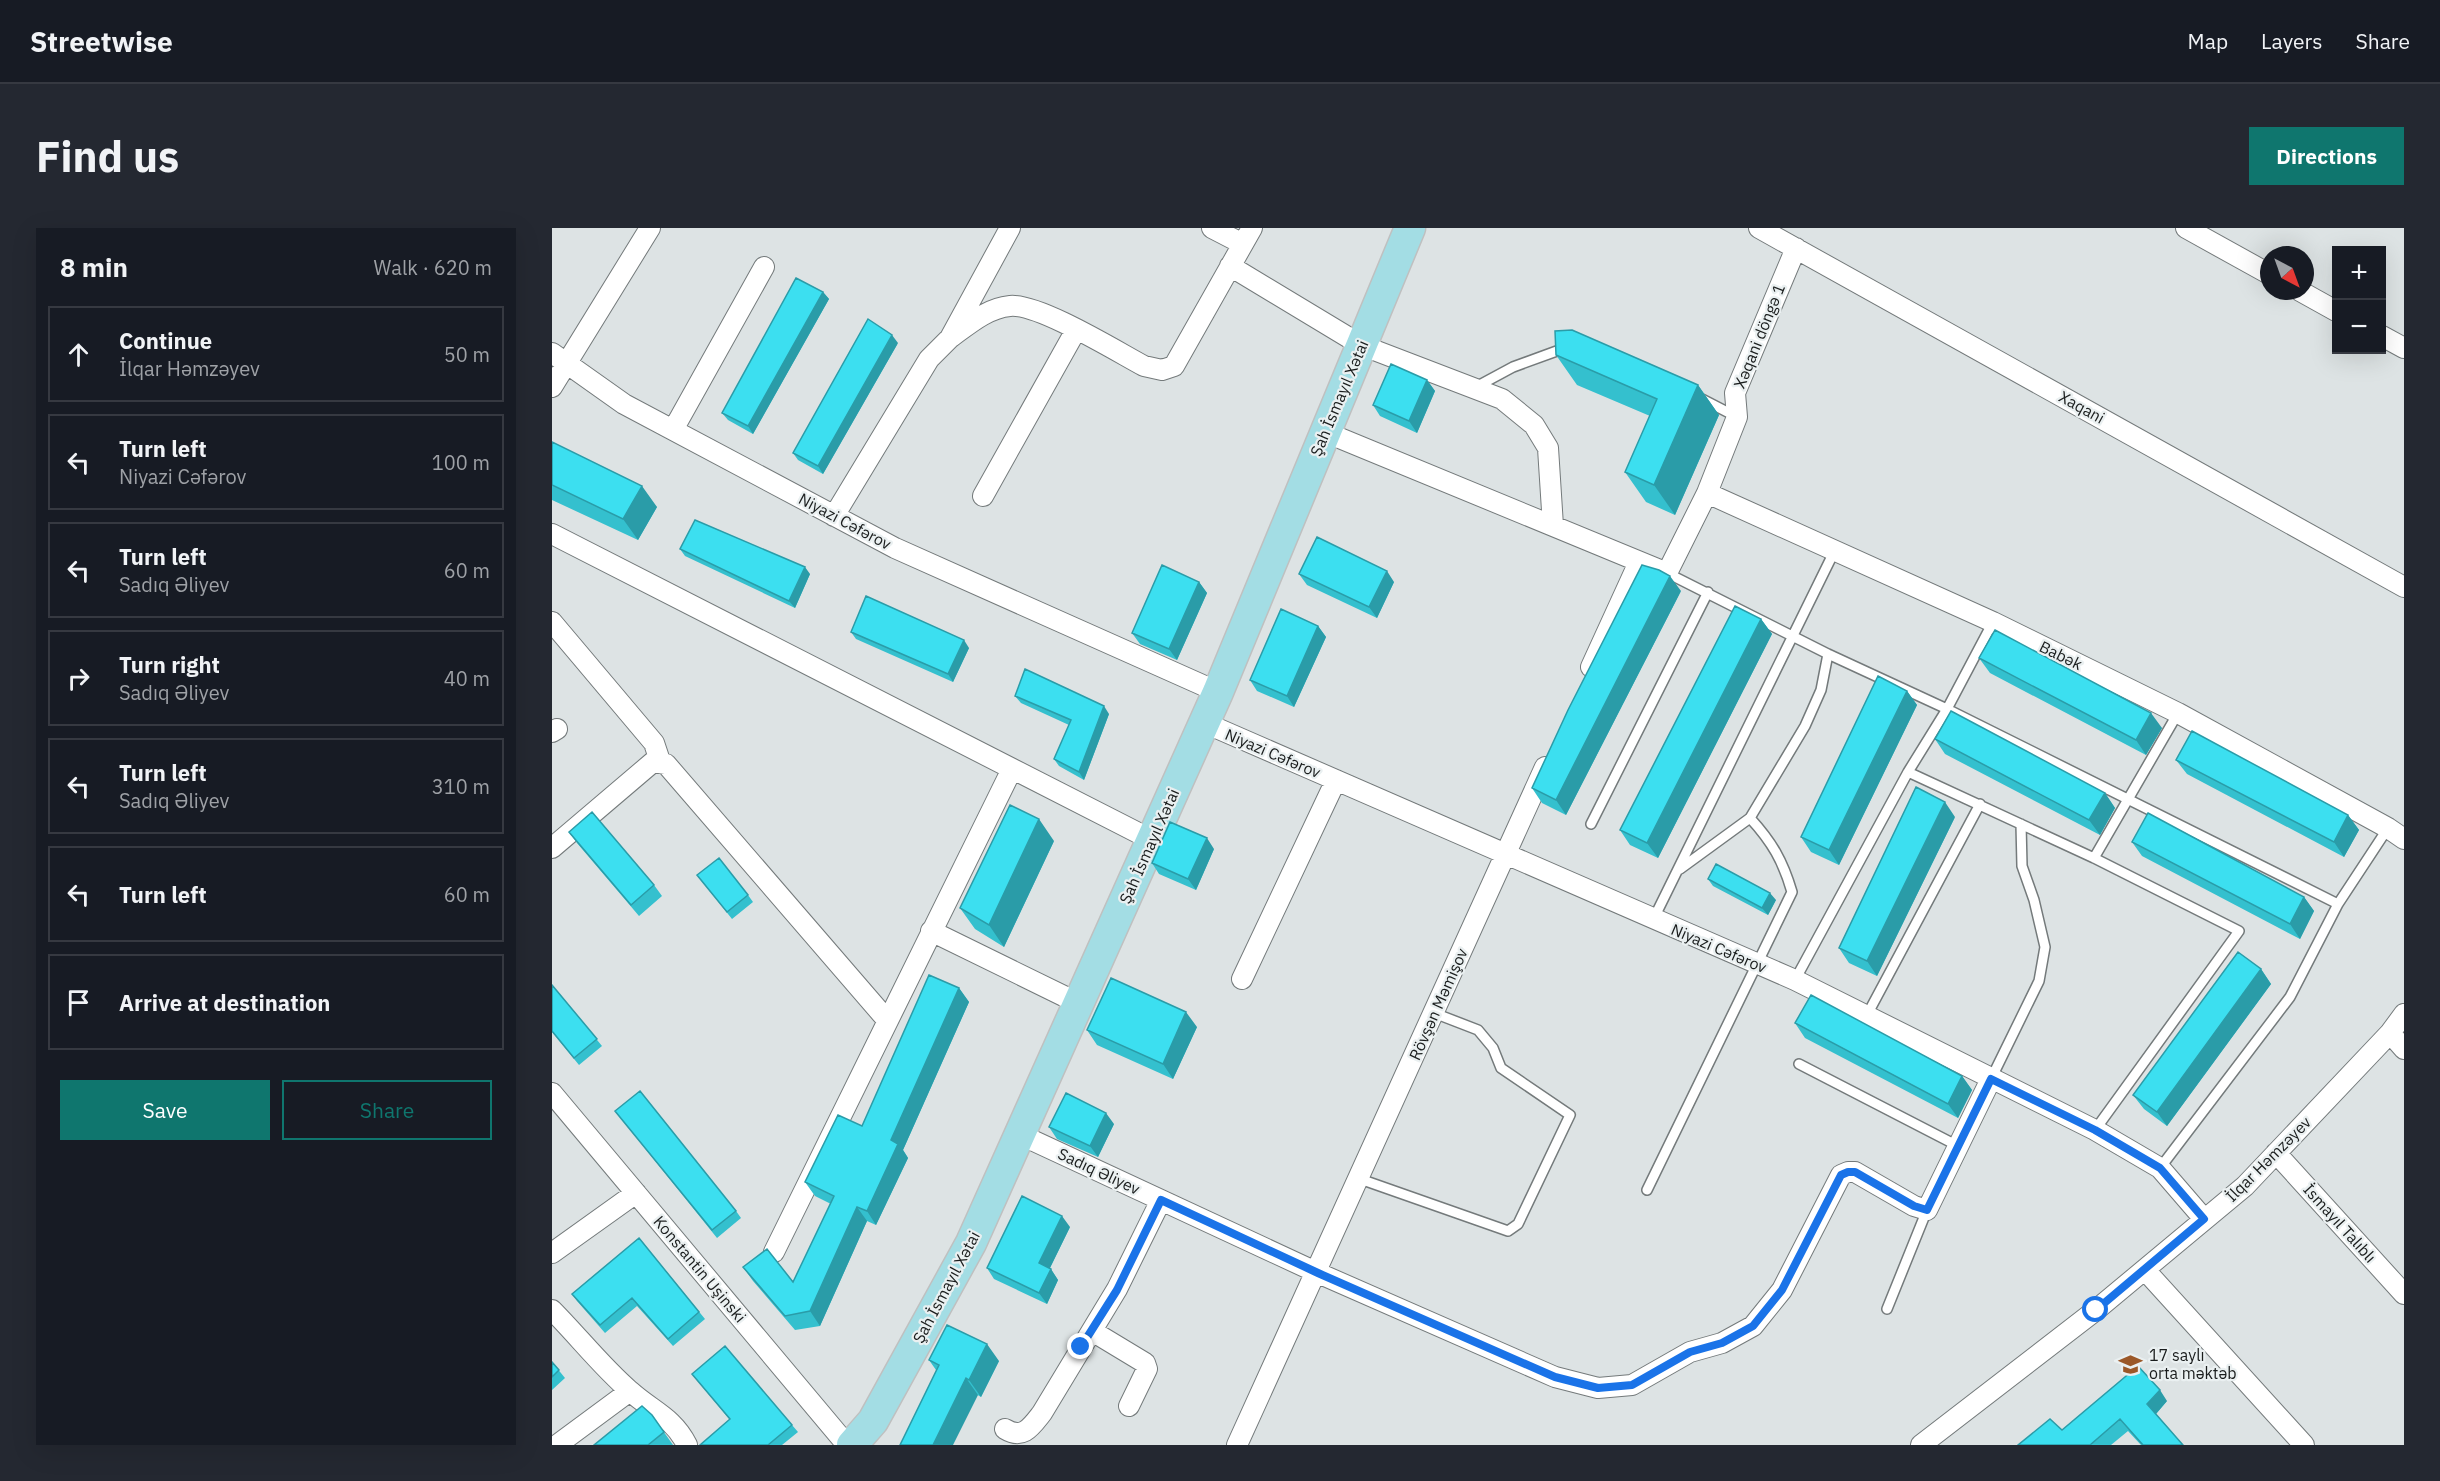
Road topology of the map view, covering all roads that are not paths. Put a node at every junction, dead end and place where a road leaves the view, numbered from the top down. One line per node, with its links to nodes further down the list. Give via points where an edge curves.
1 (650, 228): 20 (street)
2 (1010, 228): 15 (street)
3 (1212, 228): 7 (street)
4 (1410, 228): 17 (main road, Şah İsmayıl Xətai)
5 (1759, 228): 8 (street, Xaqani)
6 (2186, 228): 11 (street)
7 (1247, 236): 9 (street)
8 (1796, 248): 24 (street, Xəqani döngə 1, via 1735,393); 35 (street, Xaqani)
9 (1230, 266): 14 (street, via 1174,366 1162,370 1144,366); 17 (street)
10 (764, 267): 25 (street)
11 (2260, 269)
12 (2314, 299): 13 (street)
13 (2332, 308)
14 (1076, 330): 15 (street, via 1036,309 1011,306 984,314); 28 (street)
15 (950, 338): 29 (street, via 929,359)
16 (2386, 338): 19 (street)
17 (1361, 345): 22 (street); 26 (main road, Şah İsmayıl Xətai)
18 (1577, 346): 22 (lane, via 1560,348 1513,367)
19 (2404, 348)
20 (560, 358): 21 (street); 25 (street, Niyazi Cəfərov, via 624,404)
21 (552, 387)
22 (1474, 388): 30 (street, via 1502,399 1534,425 1548,448)
23 (1688, 392): 24 (lane)
24 (1737, 417): 27 (street, Xəqani döngə 1)
25 (674, 430): 29 (street, Niyazi Cəfərov)
26 (1325, 432): 30 (street); 42 (main road, Şah İsmayıl Xətai)
27 (1707, 493): 32 (street, Babək); 34 (street, Xəqani döngə 1)
28 (983, 496)
29 (834, 516): 42 (street, Niyazi Cəfərov, via 895,548)
30 (1553, 526): 33 (street)
31 (552, 534): 48 (street)
32 (1834, 552): 38 (street, Babək); 39 (lane)
33 (1639, 562): 34 (street); 41 (street)
34 (1667, 573): 36 (lane)
35 (2404, 587)
36 (1708, 592): 39 (lane); 54 (lane)
37 (552, 622): 47 (street, via 654,743)
38 (1994, 622): 43 (lane); 44 (street, Babək)
39 (1793, 635): 40 (lane); 61 (lane)
40 (1828, 654): 43 (lane); 53 (lane, via 1821,690 1805,726)
41 (1585, 681)
42 (1218, 692): 45 (main road, Şah İsmayıl Xətai)
43 (1947, 709): 49 (lane); 51 (lane)
44 (2178, 713): 51 (lane); 56 (street, Babək)
45 (1204, 723): 50 (street, Niyazi Cəfərov); 57 (main road, Şah İsmayıl Xətai)
46 (1555, 746): 59 (street, Rövşən Məmişov)
47 (660, 761): 58 (street, via 653,762); 72 (street, via 669,766)
48 (1012, 769): 57 (street); 64 (street)
49 (1908, 772): 52 (lane); 67 (lane)
50 (1336, 780): 59 (street, Niyazi Cəfərov); 66 (street)
51 (2128, 799): 60 (lane); 62 (lane)
52 (1980, 804): 55 (lane); 71 (lane)
53 (1750, 818): 61 (lane); 65 (lane, via 1775,849 1792,892)
54 (1591, 824)
55 (2021, 824): 60 (lane); 76 (lane, via 2022,866 2045,947 2039,981)
56 (2396, 834): 62 (lane)
57 (1152, 840): 68 (main road, Şah İsmayıl Xətai)
58 (552, 848)
59 (1505, 854): 63 (street, Niyazi Cəfərov); 69 (street, Rövşən Məmişov)
60 (2094, 858): 78 (lane, via 2239,932)
61 (1678, 871): 63 (lane)
62 (2338, 904): 82 (lane, via 2290,997)
63 (1653, 920): 65 (street, Niyazi Cəfərov)
64 (931, 931): 68 (street); 72 (street)
65 (1757, 964): 67 (street, Niyazi Cəfərov); 84 (lane)
66 (1242, 979)
67 (1795, 980): 71 (street, Niyazi Cəfərov)
68 (1078, 1003): 79 (main road, Şah İsmayıl Xətai)
69 (1434, 1013): 83 (street, Rövşən Məmişov); 83 (lane, via 1478,1030 1493,1048 1501,1068 1570,1115 1518,1224 1508,1231)
70 (2404, 1014): 73 (street, İlqar Həmzəyev)
71 (1867, 1015): 76 (street, Niyazi Cəfərov)
72 (887, 1020): 89 (street)
73 (2390, 1034): 74 (street); 81 (street, İlqar Həmzəyev)
74 (2404, 1049)
75 (1798, 1064): 80 (lane)
76 (1991, 1079): 78 (street, Niyazi Cəfərov); 80 (street)
77 (552, 1093): 85 (street, Konstantin Uşinski)
78 (2095, 1130): 82 (street, Niyazi Cəfərov)
79 (1019, 1134): 86 (street, Sadıq Əliyev); 103 (main road, Şah İsmayıl Xətai, via 972,1243 873,1421)
80 (1958, 1146): 87 (street)
81 (2276, 1153): 88 (street, İlqar Həmzəyev, via 2245,1186); 93 (street, İsmayıl Talıblı)
82 (2160, 1168): 88 (street, Niyazi Cəfərov)
83 (1360, 1179): 92 (street, Rövşən Məmişov)
84 (1647, 1190)
85 (636, 1192): 90 (street); 102 (street, Konstantin Uşinski)
86 (1161, 1200): 92 (street, Sadıq Əliyev); 96 (street, via 1117,1290)
87 (1927, 1210): 92 (street, Sadıq Əliyev, via 1855,1172 1841,1175 1782,1290 1753,1326 1722,1343 1690,1352 1632,1385 1598,1388 1555,1377); 94 (lane)
88 (2204, 1219): 91 (street, İlqar Həmzəyev)
89 (774, 1252)
90 (552, 1253)
91 (2145, 1270): 105 (street, İlqar Həmzəyev); 106 (street)
92 (1318, 1273): 104 (street, Rövşən Məmişov)
93 (2404, 1293)
94 (1887, 1309)
95 (552, 1310): 97 (street)
96 (1092, 1331): 98 (street, via 1145,1363 1147,1369); 99 (street, via 1029,1429 1021,1434)
97 (630, 1391): 100 (street); 101 (street, via 680,1430)
98 (1129, 1406)
99 (1005, 1429)
100 (557, 1445)
101 (687, 1445)
102 (847, 1445)
103 (852, 1445)
104 (1238, 1445)
105 (1921, 1445)
106 (2304, 1445)

